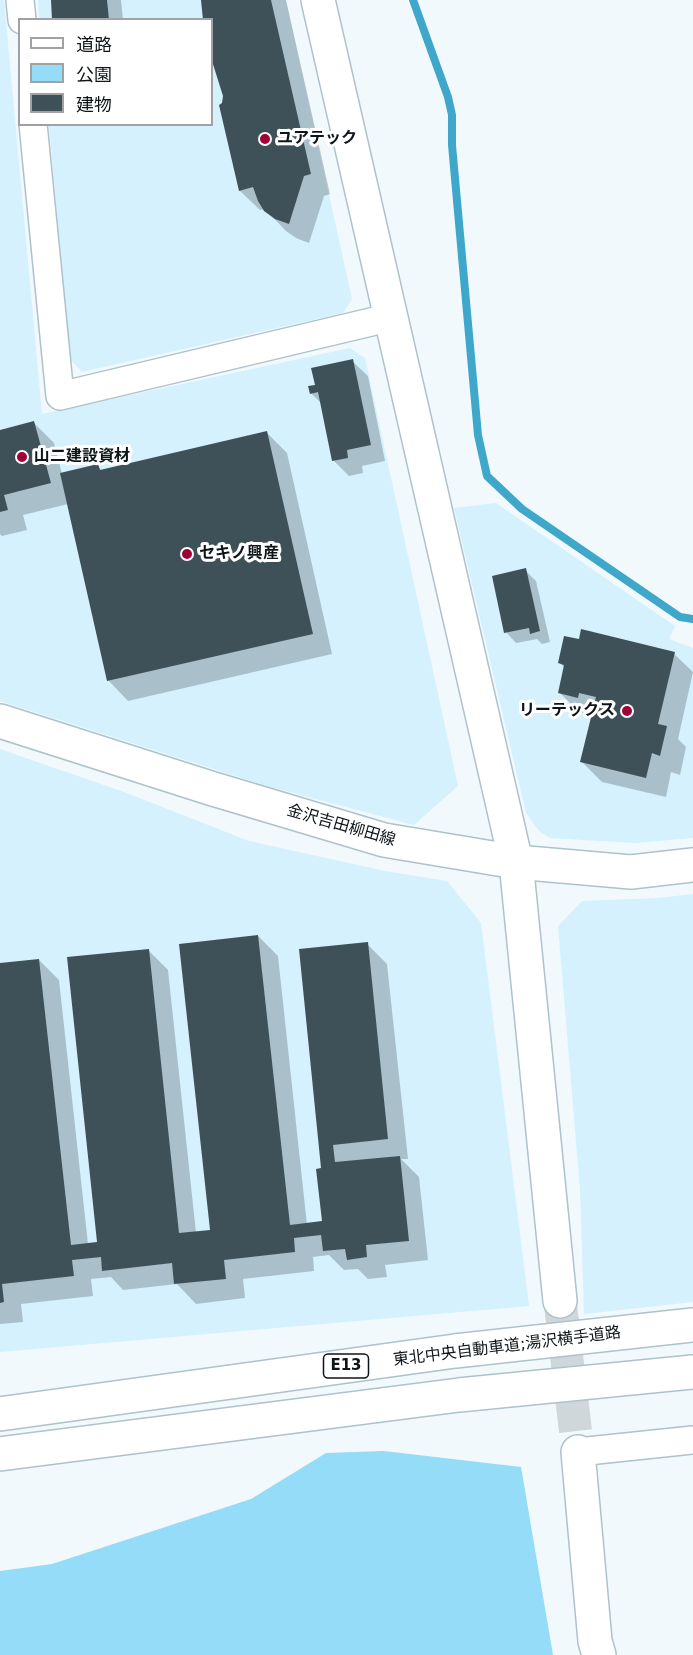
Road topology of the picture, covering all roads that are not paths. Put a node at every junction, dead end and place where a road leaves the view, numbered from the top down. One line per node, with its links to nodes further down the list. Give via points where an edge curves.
1 (20, 0): 3 (street)
2 (318, 0): 5 (main road)
3 (22, 18)
4 (33, 126): 5 (street, via 60,396)
5 (392, 317): 7 (main road)
6 (0, 721): 7 (main road, 金沢吉田柳田線, via 384,840)
7 (516, 862): 8 (main road, 金沢吉田柳田線, via 632,872); 9 (main road)
8 (693, 866)
9 (560, 1301)
10 (693, 1325): 12 (main road, 東北中央自動車道;湯沢横手道路 / E13, via 455,1351)
11 (693, 1372): 15 (main road, via 459,1395)
12 (0, 1414)
13 (693, 1440): 14 (street)
14 (578, 1452): 16 (main road)
15 (0, 1454)
16 (599, 1655)

